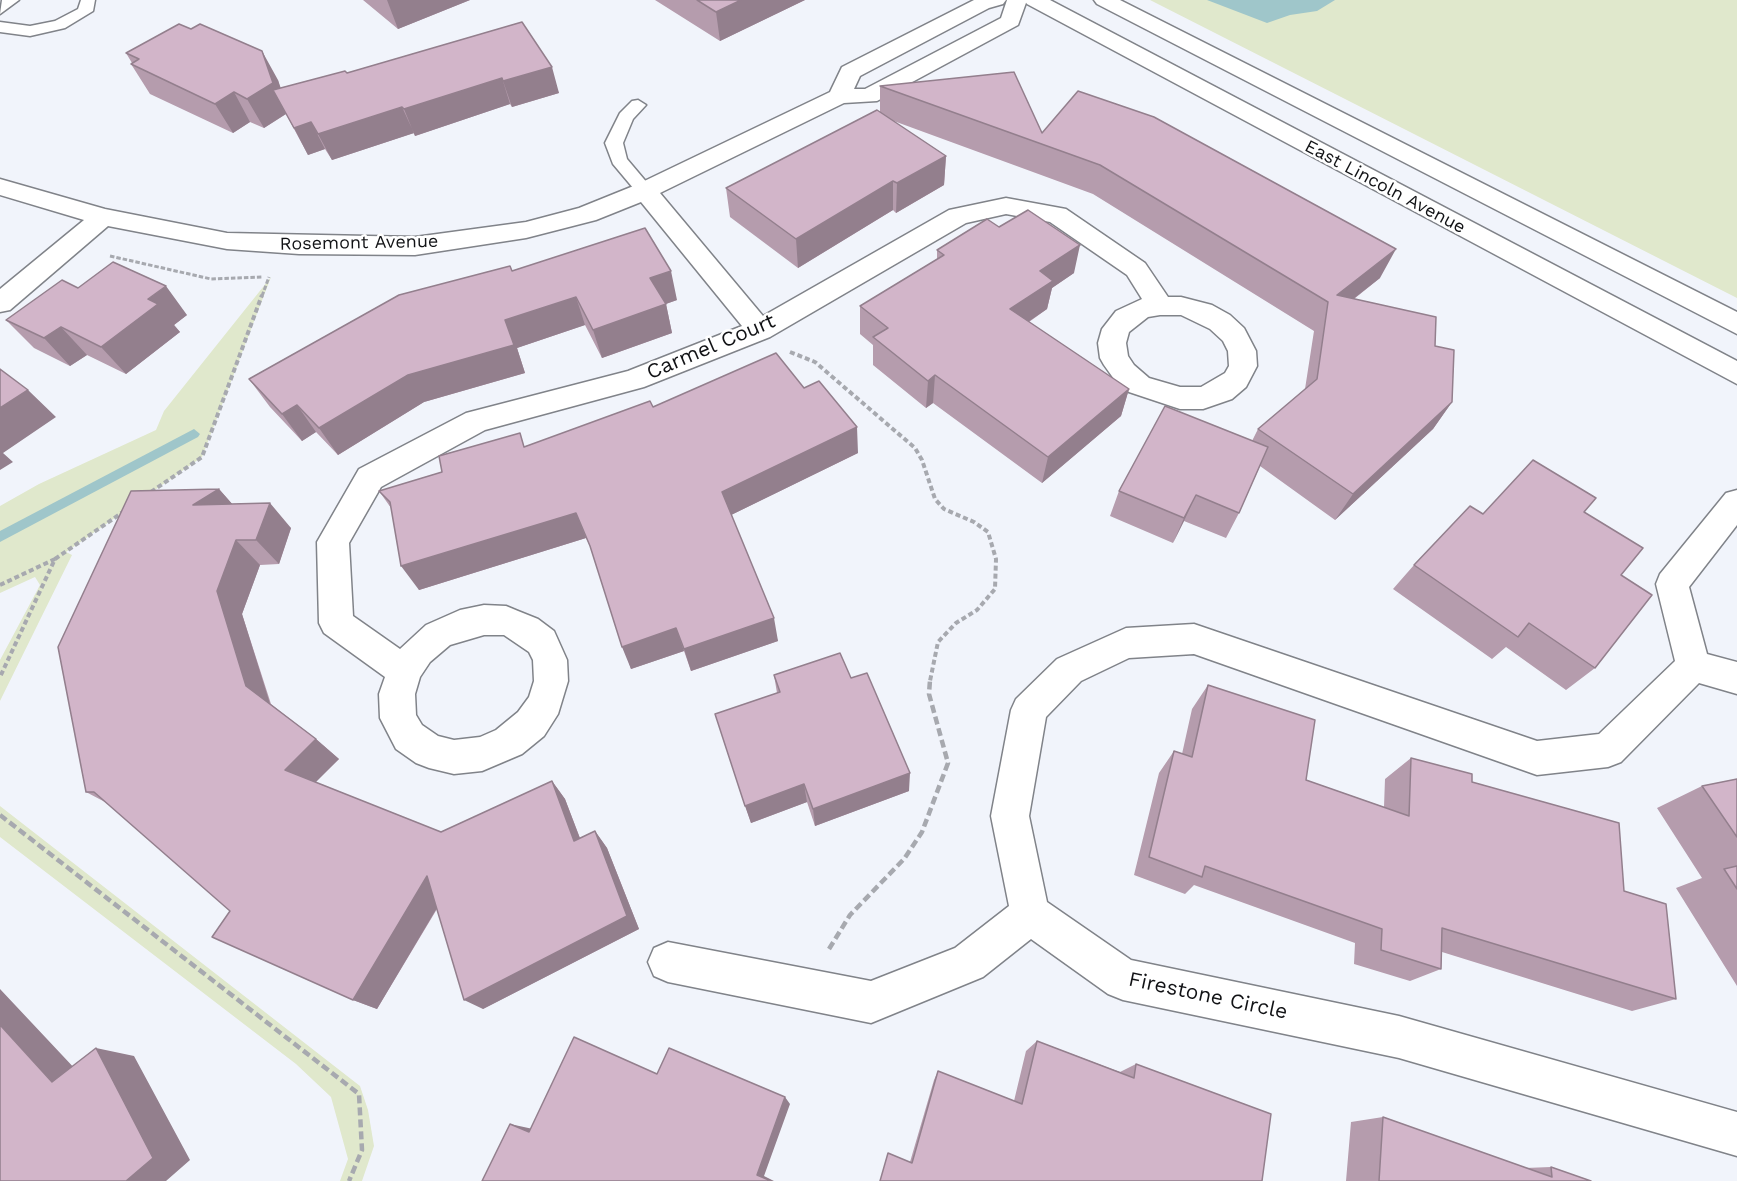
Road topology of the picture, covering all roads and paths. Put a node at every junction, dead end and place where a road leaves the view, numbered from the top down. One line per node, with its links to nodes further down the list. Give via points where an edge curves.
1 (88, 0): 6 (lane, via 85,11 60,25 30,31)
2 (996, 0): 8 (street, via 981,4 850,72)
3 (1017, 0): 8 (street, Rosemont Avenue, via 1011,21 868,96)
4 (1034, 0): 18 (street, East Lincoln Avenue)
5 (1104, 0): 16 (street, East Lincoln Avenue)
6 (7, 29): 7 (lane)
7 (0, 41)
8 (840, 96): 11 (street, Rosemont Avenue)
9 (638, 105): 11 (lane, via 614,143 619,160)
10 (0, 186): 12 (street, Rosemont Avenue)
11 (645, 191): 12 (street, Rosemont Avenue, via 587,214 526,230 415,246 228,241); 17 (street)
12 (103, 218): 13 (street)
13 (69, 245): 14 (street); 19 (path, via 211,279 271,277 202,457)
14 (0, 303)
15 (1160, 306): 15 (street, via 1141,309 1116,329 1114,357 1124,372 1139,385 1180,398 1203,398 1236,380 1242,366 1242,351 1234,335 1202,312); 17 (street, Carmel Court, via 1136,269 1057,215 1006,206 958,216)
16 (1737, 324)
17 (760, 330): 25 (street, Carmel Court, via 634,380 476,421 370,478 333,542 336,623); 31 (path, via 790,352 815,362 915,448 935,499 955,516 988,532 996,559 995,589 977,610 956,623 938,642 930,669 929,694 948,763 922,832 904,859 850,915)
18 (1737, 374)
19 (143, 498)
20 (1737, 502): 24 (street, via 1672,584)
21 (123, 512): 22 (path)
22 (54, 559): 23 (path); 26 (path)
23 (0, 585)
24 (1693, 666): 27 (street); 29 (street, via 1608,750 1537,758 1194,639 1126,643 1068,670 1029,710 1010,816)
25 (404, 671): 25 (street, via 397,694 398,718 410,737 429,751 454,757 482,754 509,742 531,724 545,703 551,681 550,660 542,642 526,629 495,620 460,624 438,635 418,651)
26 (0, 677)
27 (1737, 678)
28 (0, 815): 33 (path, via 359,1094 362,1150)
29 (1030, 914): 31 (street, via 969,963 871,1002); 32 (street, Firestone Circle, via 1123,979 1399,1037)
30 (668, 962): 31 (street)
31 (806, 989)
32 (1737, 1134)
33 (349, 1181)

